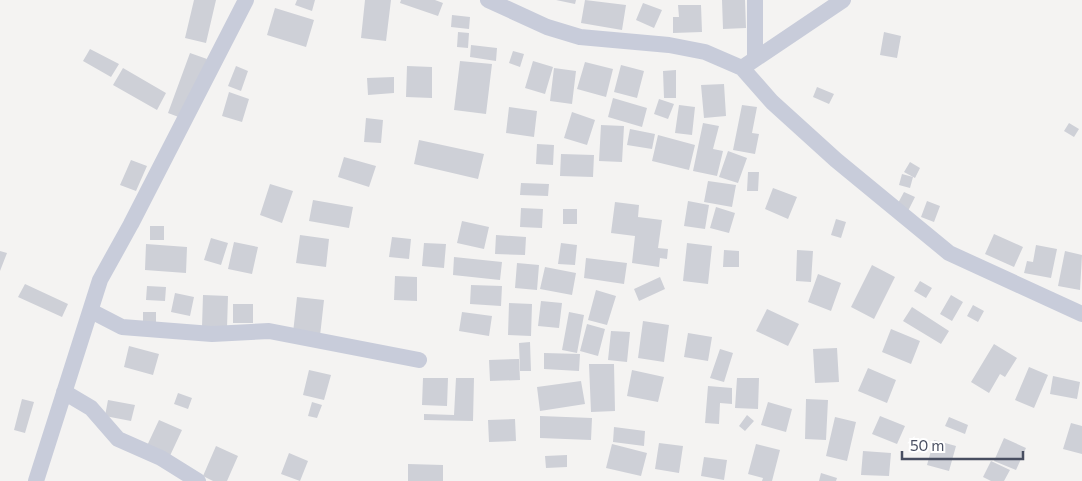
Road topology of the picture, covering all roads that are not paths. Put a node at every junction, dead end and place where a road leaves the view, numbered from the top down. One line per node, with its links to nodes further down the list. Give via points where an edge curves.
1 (246, 0): 7 (street, via 100,280)
2 (488, 0): 5 (street, via 547,28 580,37 669,45)
3 (755, 0): 5 (street)
4 (844, 0): 5 (street)
5 (748, 63): 6 (street, via 772,102 836,160 950,252)
6 (1082, 314)
7 (93, 318): 8 (street, via 122,327 203,334 269,330); 9 (street)
8 (419, 360)
9 (64, 392): 10 (street); 11 (street, via 91,408 118,439 161,458)
10 (36, 481)
11 (198, 481)

